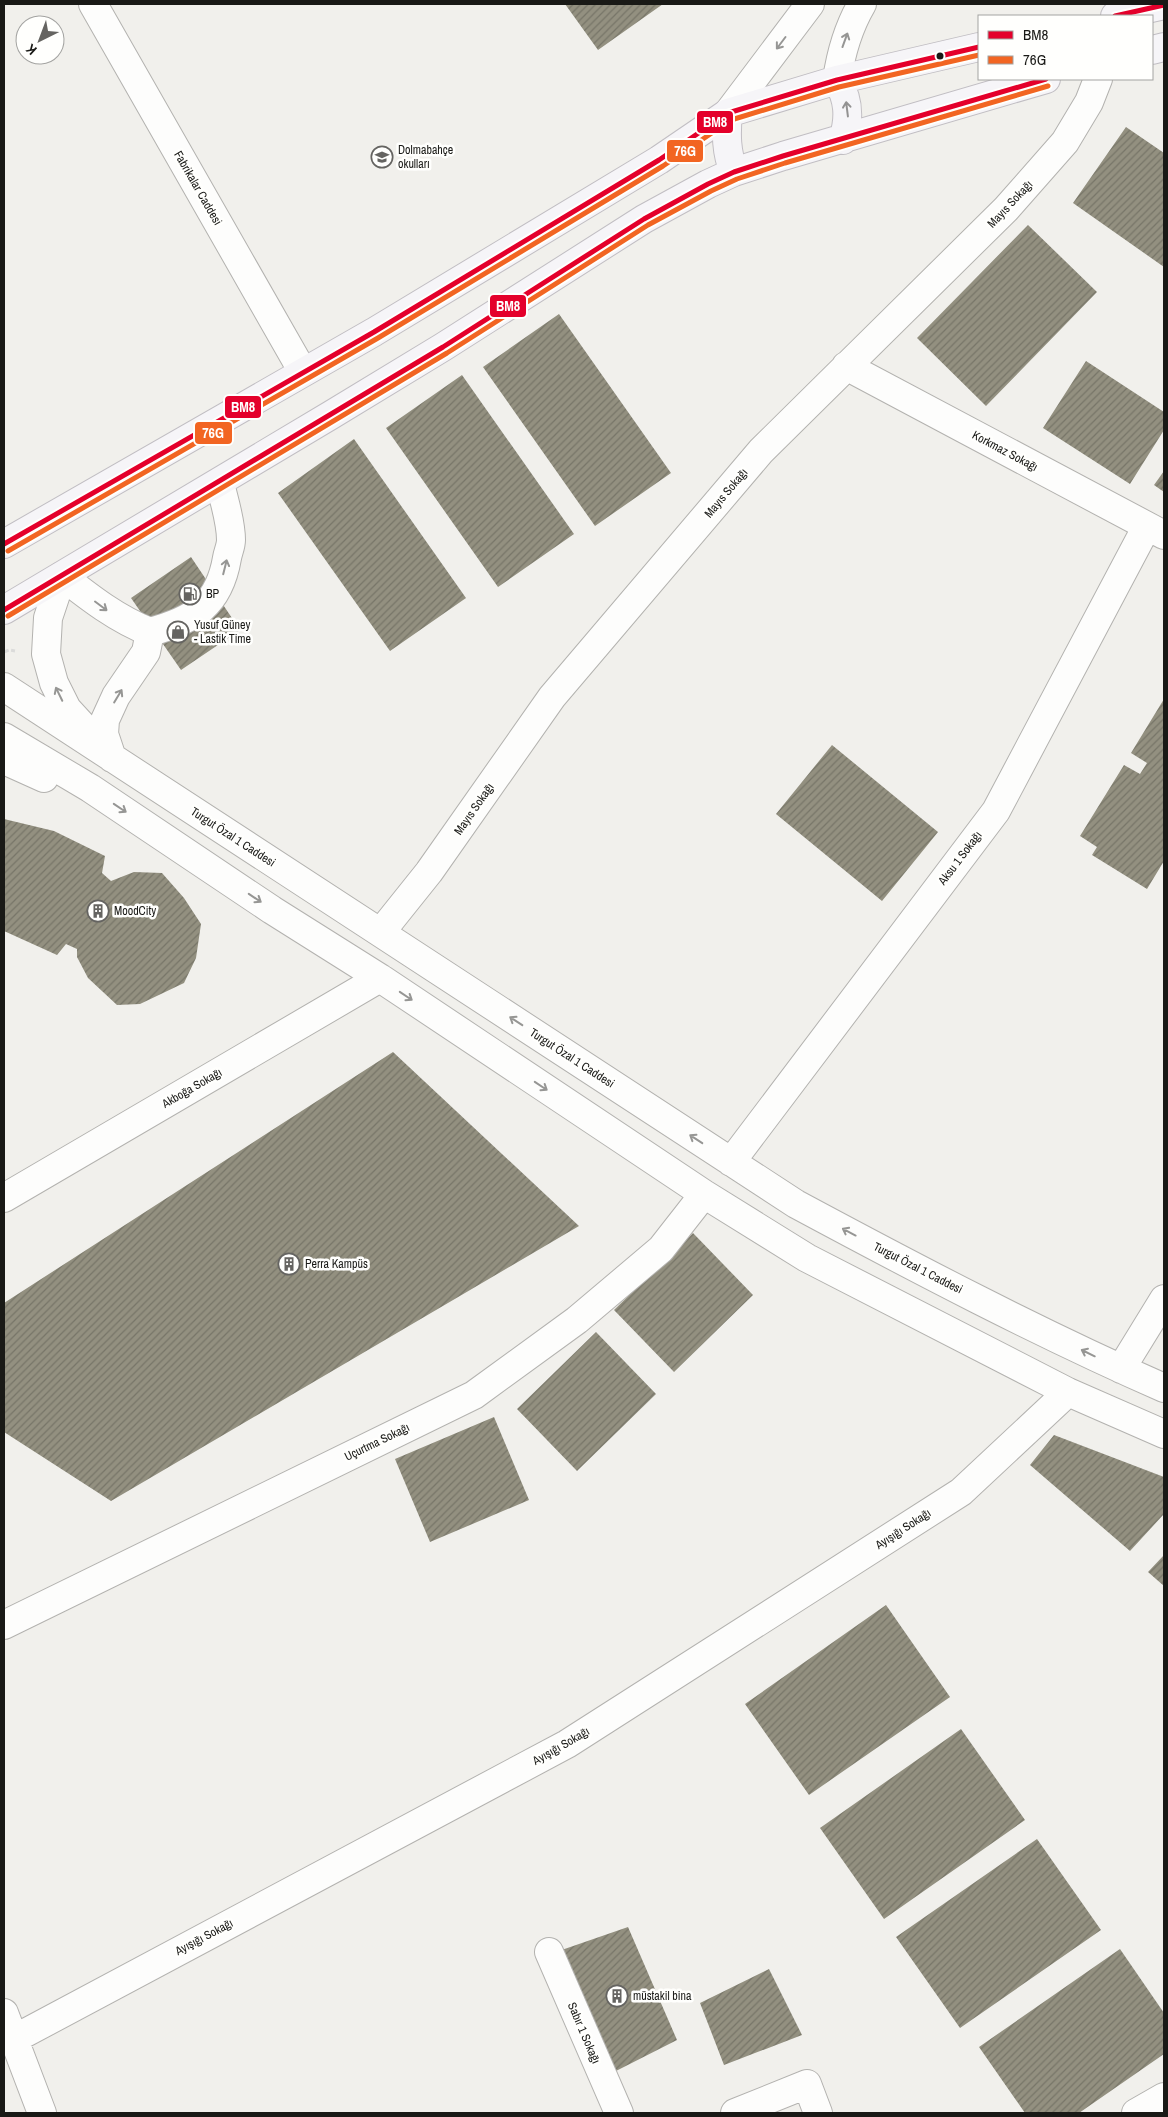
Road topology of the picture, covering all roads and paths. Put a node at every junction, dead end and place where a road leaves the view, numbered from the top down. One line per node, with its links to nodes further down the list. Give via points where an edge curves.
1 (93, 4): 14 (street, Fabrikalar Caddesi)
2 (810, 4): 10 (street, one-way to 10)
3 (862, 4): 7 (street, one-way to 3, via 842,49)
4 (1164, 5): 5 (main road)
5 (1119, 15)
6 (978, 47): 7 (main road)
7 (837, 80): 10 (main road); 11 (main road, one-way to 7, via 848,122 845,92)
8 (1043, 80): 11 (main road)
9 (1098, 80): 13 (street, Mayıs Sokağı, via 1089,102 1065,142 1006,209)
10 (728, 112): 12 (main road, via 728,157); 14 (main road, via 651,166)
11 (843, 140): 12 (main road)
12 (734, 172): 15 (main road, via 644,219)
13 (846, 366): 16 (street, Korkmaz Sokağı); 26 (street, Mayıs Sokağı, via 761,452 552,698 429,872)
14 (303, 372): 17 (main road)
15 (220, 483): 18 (main road); 20 (street, one-way to 15, via 181,622 200,611 216,594 231,540)
16 (1156, 530): 28 (street, Aksu 1 Sokağı, via 996,811)
17 (4, 544)
18 (62, 576): 19 (main road); 20 (street, one-way to 20, via 106,610); 23 (street, one-way to 18, via 67,709 54,683 46,654 48,618)
19 (4, 610)
20 (150, 632): 23 (street, one-way to 20, via 104,734 105,720 116,696 146,652)
21 (4, 687): 23 (street, Turgut Özal 1 Caddesi)
22 (4, 737): 25 (street)
23 (112, 758): 26 (street, Turgut Özal 1 Caddesi)
24 (4, 760): 25 (street, via 64,786)
25 (90, 788): 27 (street, one-way to 27)
26 (382, 932): 28 (street, Turgut Özal 1 Caddesi, one-way to 26)
27 (380, 978): 29 (street, one-way to 29); 30 (street, Akboğa Sokağı)
28 (731, 1162): 32 (street, Turgut Özal 1 Caddesi, one-way to 28, via 895,1257 796,1204)
29 (704, 1194): 34 (street, via 808,1258); 36 (street, Uçurtma Sokağı, via 661,1249 577,1320 474,1395)
30 (4, 1198)
31 (1164, 1299): 32 (street)
32 (1121, 1369): 33 (street, Turgut Özal 1 Caddesi)
33 (1164, 1388)
34 (1068, 1392): 35 (street); 39 (street, Ayışığı Sokağı, via 961,1492 567,1744)
35 (1164, 1434)
36 (4, 1625)
37 (549, 1952): 42 (street, Sabır 1 Sokağı)
38 (4, 2013): 39 (street)
39 (14, 2039): 41 (street)
40 (1164, 2097): 45 (street)
41 (42, 2113)
42 (618, 2113)
43 (734, 2113): 44 (street, via 807,2084)
44 (818, 2113)
45 (1136, 2113)

